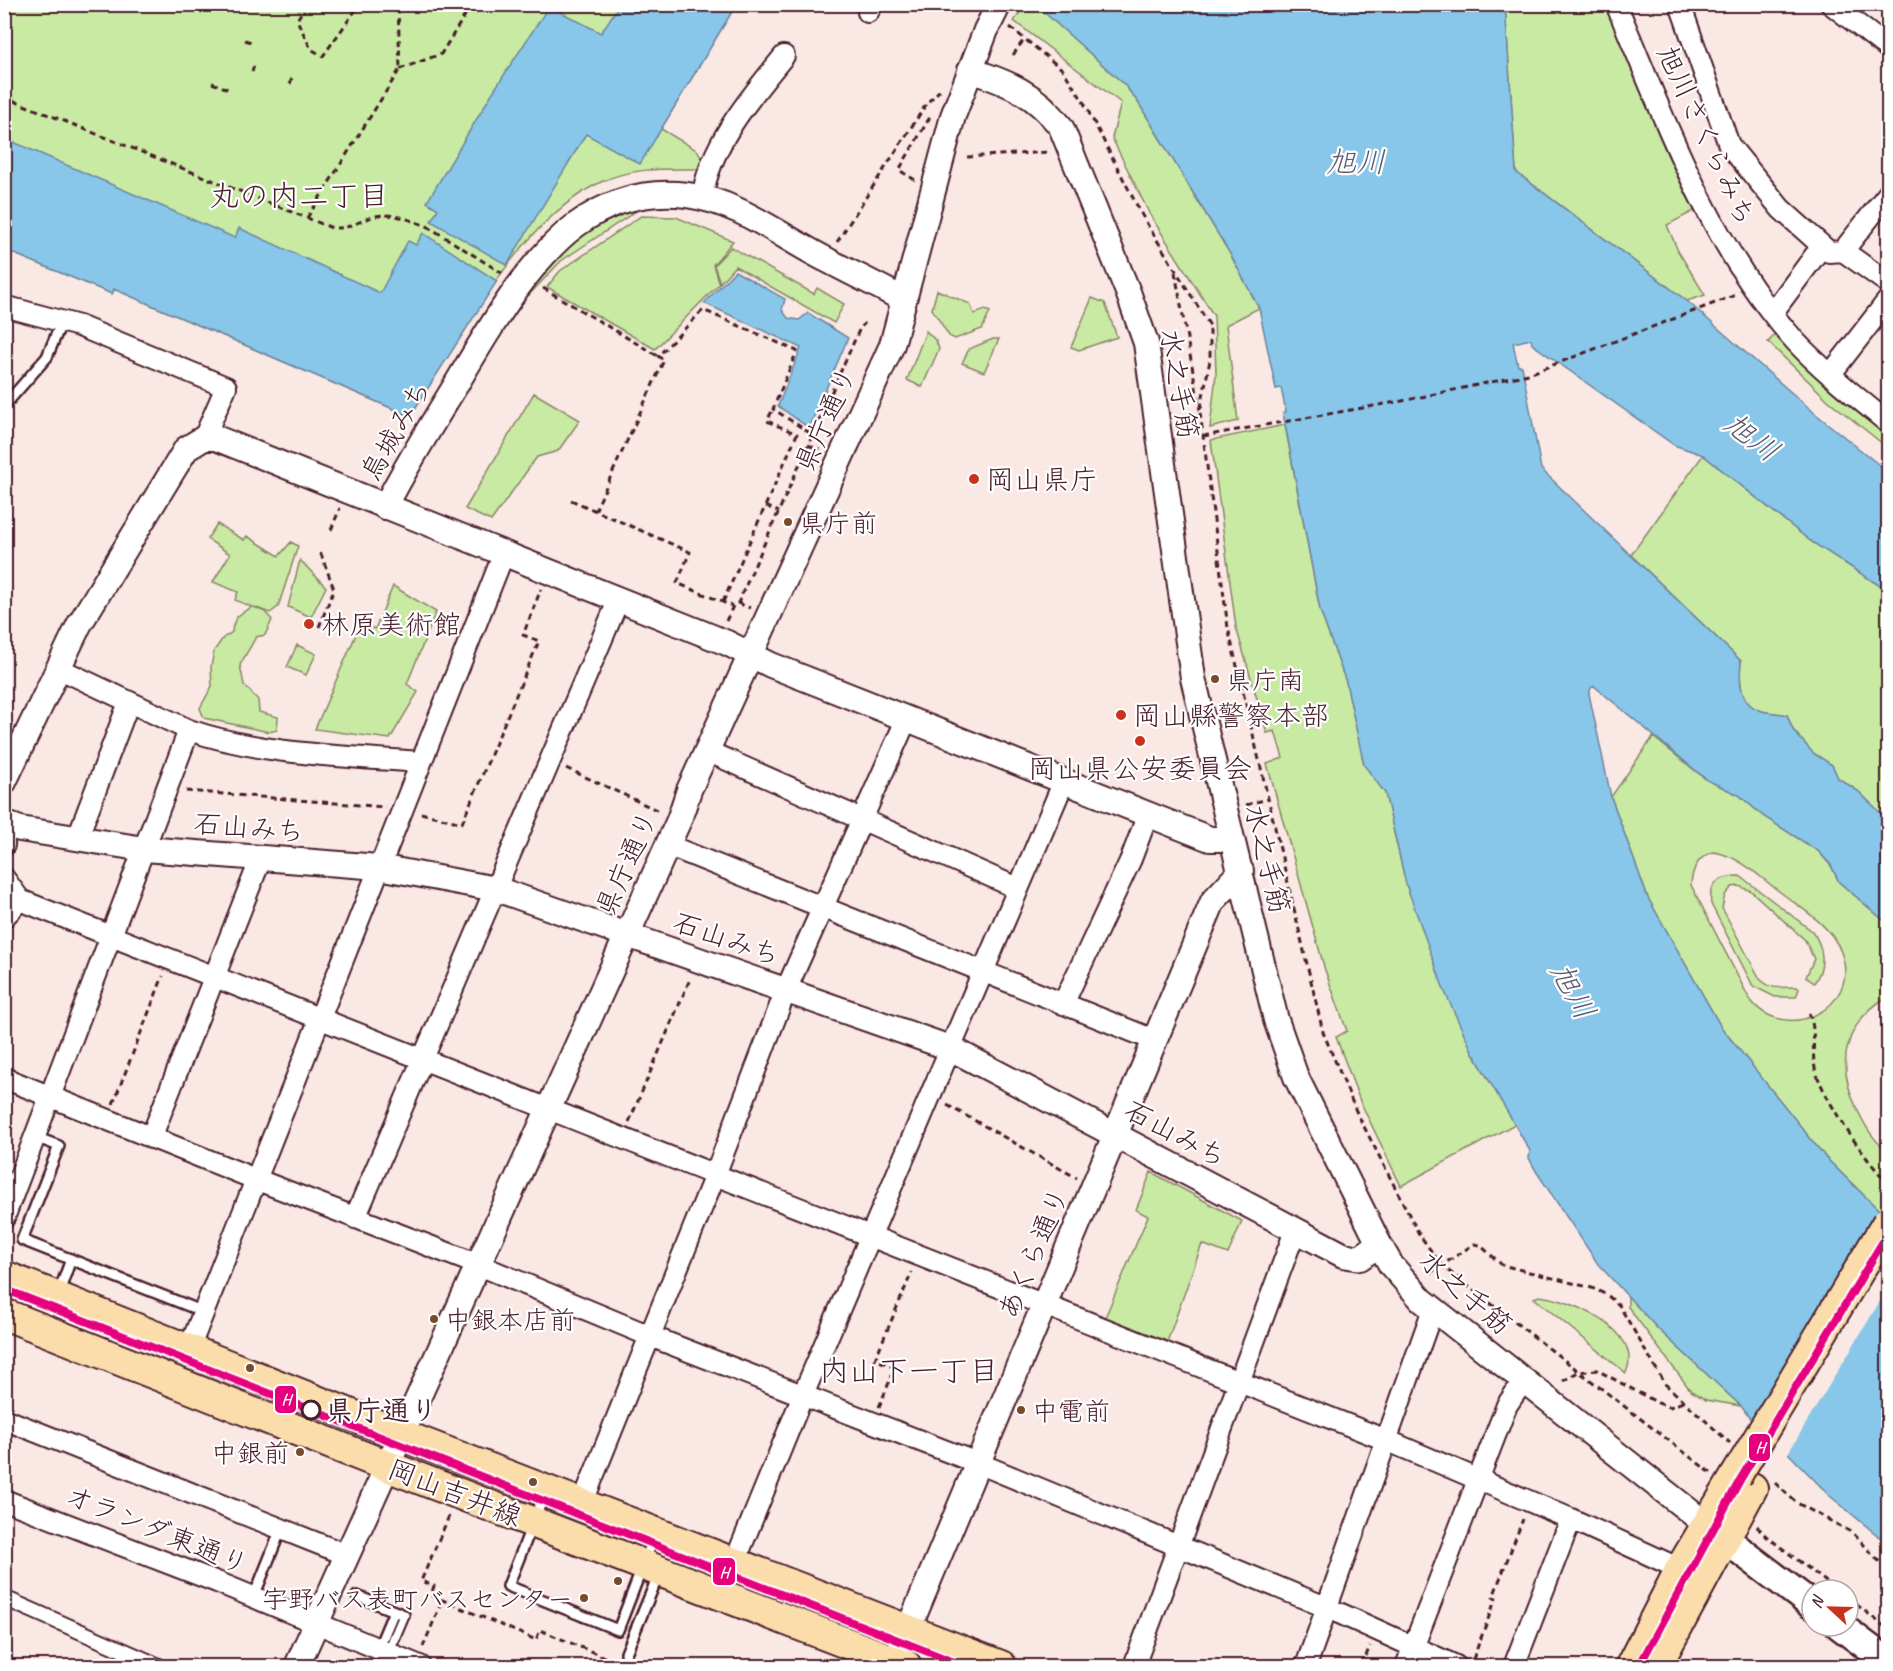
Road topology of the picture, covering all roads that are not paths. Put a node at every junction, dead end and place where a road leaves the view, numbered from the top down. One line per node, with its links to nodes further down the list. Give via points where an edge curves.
1 (1616, 4): 16 (street, 旭川さくらみち, via 1682,159 1746,290)
2 (1680, 4): 10 (street, via 1729,145 1781,209)
3 (1831, 4): 5 (street)
4 (997, 10): 7 (street, 県庁通り)
5 (1888, 48)
6 (784, 56): 9 (street, via 748,100 716,151)
7 (970, 70): 13 (street, 県庁通り, via 953,116); 39 (street, 水之手筋, via 1026,92 1046,106 1061,127 1146,343 1193,678)
8 (1888, 194): 11 (street)
9 (702, 198): 13 (street, 烏城みち, via 747,215); 22 (street, 烏城みち, via 665,194 627,199 592,214 559,240 494,323)
10 (1822, 246): 11 (street, via 1829,252); 16 (street)
11 (1843, 251): 12 (street)
12 (1888, 283)
13 (904, 300): 25 (street, 県庁通り, via 892,345)
14 (1888, 300): 18 (street)
15 (4, 306): 17 (street)
16 (1773, 312): 18 (street, 旭川さくらみち)
17 (62, 321): 19 (lane, via 47,357); 21 (street, via 226,387)
18 (1830, 375): 20 (street, 旭川さくらみち)
19 (4, 406)
20 (1888, 423)
21 (204, 438): 22 (street, 烏城みち, via 216,438); 26 (street, via 186,449)
22 (385, 507): 23 (street)
23 (504, 554): 24 (street); 31 (street)
24 (619, 599): 25 (street); 48 (street)
25 (751, 655): 28 (street); 30 (street, 県庁通り)
26 (58, 668): 27 (street); 33 (street)
27 (129, 702): 29 (street); 38 (street)
28 (907, 718): 32 (street); 35 (street)
29 (189, 730): 31 (street, via 283,751); 42 (street)
30 (707, 751): 35 (street); 41 (street, 県庁通り)
31 (421, 762): 44 (street)
32 (1064, 781): 34 (street); 47 (street)
33 (4, 782)
34 (1148, 814): 39 (street, via 1210,839); 57 (street)
35 (862, 819): 47 (street); 50 (street)
36 (4, 822): 38 (street, 石山みち, via 20,829)
37 (4, 837): 40 (street)
38 (77, 839): 42 (street, 石山みち)
39 (1232, 839): 45 (street, 水之手筋)
40 (4, 845)
41 (667, 845): 50 (street); 52 (street, 県庁通り)
42 (144, 849): 43 (street, 石山みち); 53 (street)
43 (261, 858): 44 (street, 石山みち); 55 (street)
44 (379, 867): 48 (street, 石山みち); 58 (street)
45 (1241, 871): 59 (street, あくら通り, via 1213,901); 75 (street, 水之手筋, via 1276,1020 1296,1077)
46 (4, 878): 49 (street)
47 (1017, 888): 54 (street)
48 (496, 890): 52 (street, 石山みち); 61 (street)
49 (20, 900): 51 (street); 53 (street)
50 (823, 907): 54 (street); 56 (street)
51 (4, 917)
52 (626, 935): 56 (street, 石山みち); 64 (street, 県庁通り)
53 (111, 936): 55 (street); 63 (street)
54 (981, 970): 57 (street); 60 (street)
55 (215, 978): 58 (street); 67 (street)
56 (786, 990): 60 (street, 石山みち); 68 (street)
57 (1063, 1004): 59 (street)
58 (320, 1018): 61 (street); 69 (street)
59 (1154, 1040): 65 (street, あくら通り)
60 (950, 1048): 65 (street, 石山みち); 74 (street)
61 (422, 1059): 64 (street); 71 (street)
62 (4, 1078): 63 (street)
63 (51, 1097): 66 (street); 67 (street)
64 (549, 1107): 68 (street); 78 (street, 県庁通り)
65 (1115, 1134): 73 (street, 石山みち); 81 (street, あくら通り)
66 (35, 1137): 70 (street); 76 (lane, via 59,1146 22,1240)
67 (151, 1138): 69 (street)
68 (715, 1176): 74 (street); 85 (street)
69 (255, 1179): 71 (street); 83 (street)
70 (4, 1218)
71 (355, 1218): 78 (street)
72 (1888, 1222): 96 (main road, bridge)
73 (1295, 1231): 75 (street, 石山みち, via 1342,1255 1360,1258); 88 (street)
74 (870, 1235): 81 (street); 89 (street)
75 (1378, 1244): 82 (street, 水之手筋, via 1391,1265)
76 (71, 1259): 80 (lane); 83 (lane)
77 (1888, 1263): 96 (main road)
78 (479, 1265): 85 (street); 91 (street, 県庁通り)
79 (4, 1276): 80 (main road, 岡山吉井線)
80 (57, 1297): 86 (main road, 岡山吉井線)
81 (1044, 1304): 88 (street); 93 (street, あくら通り)
82 (1433, 1309): 87 (street, 水之手筋); 92 (street)
83 (204, 1312): 86 (street)
84 (4, 1314): 94 (main road, 岡山吉井線)
85 (650, 1336): 89 (street); 99 (street)
86 (189, 1349): 91 (main road, 岡山吉井線)
87 (1524, 1380): 95 (street, via 1507,1405); 103 (street, 水之手筋)
88 (1240, 1381): 92 (street); 105 (street)
89 (802, 1395): 93 (street); 107 (street)
90 (4, 1419): 102 (street)
91 (402, 1435): 94 (street, 県庁通り); 97 (main road, 岡山吉井線)
92 (1386, 1440): 95 (street); 114 (street)
93 (976, 1462): 105 (street); 117 (street, あくら通り)
94 (387, 1466): 101 (main road, 岡山吉井線); 106 (street, 県庁通り)
95 (1478, 1479): 100 (street); 119 (street)
96 (1746, 1488): 103 (main road)
97 (546, 1490): 99 (main road, 岡山吉井線); 101 (lane)
98 (4, 1500): 116 (street, オランダ東通り)
99 (582, 1504): 104 (main road, 岡山吉井線)
100 (1571, 1519): 109 (street); 132 (street)
101 (533, 1522): 108 (main road, 岡山吉井線); 108 (lane, via 508,1587 618,1630)
102 (282, 1529): 106 (street); 110 (lane)
103 (1716, 1532): 109 (main road); 112 (main road)
104 (656, 1533): 107 (main road, 岡山吉井線); 108 (lane)
105 (1179, 1546): 114 (street); 128 (street)
106 (347, 1555): 116 (street, 県庁通り)
107 (734, 1564): 117 (main road, 岡山吉井線)
108 (652, 1568): 121 (lane); 124 (main road, 岡山吉井線)
109 (1691, 1574): 133 (main road); 134 (main road)
110 (257, 1590)
111 (357, 1596): 115 (lane)
112 (1800, 1596)
113 (4, 1598): 125 (street)
114 (1328, 1608): 119 (street); 129 (street)
115 (394, 1611): 120 (lane); 120 (lane, via 404,1615)
116 (316, 1624): 120 (street, オランダ東通り); 126 (street, 県庁通り)
117 (907, 1630): 124 (street, あくら通り); 127 (main road, 岡山吉井線)
118 (1856, 1638): 123 (main road)
119 (1413, 1648): 130 (street); 131 (street)
120 (383, 1651): 122 (street, オランダ東通り)
121 (626, 1653)
122 (420, 1662)
123 (1888, 1662)
124 (898, 1665)
125 (159, 1666)
126 (297, 1666)
127 (1001, 1666)
128 (1134, 1666)
129 (1306, 1666)
130 (1406, 1666)
131 (1456, 1666)
132 (1514, 1666)
133 (1631, 1666)
134 (1656, 1666)

